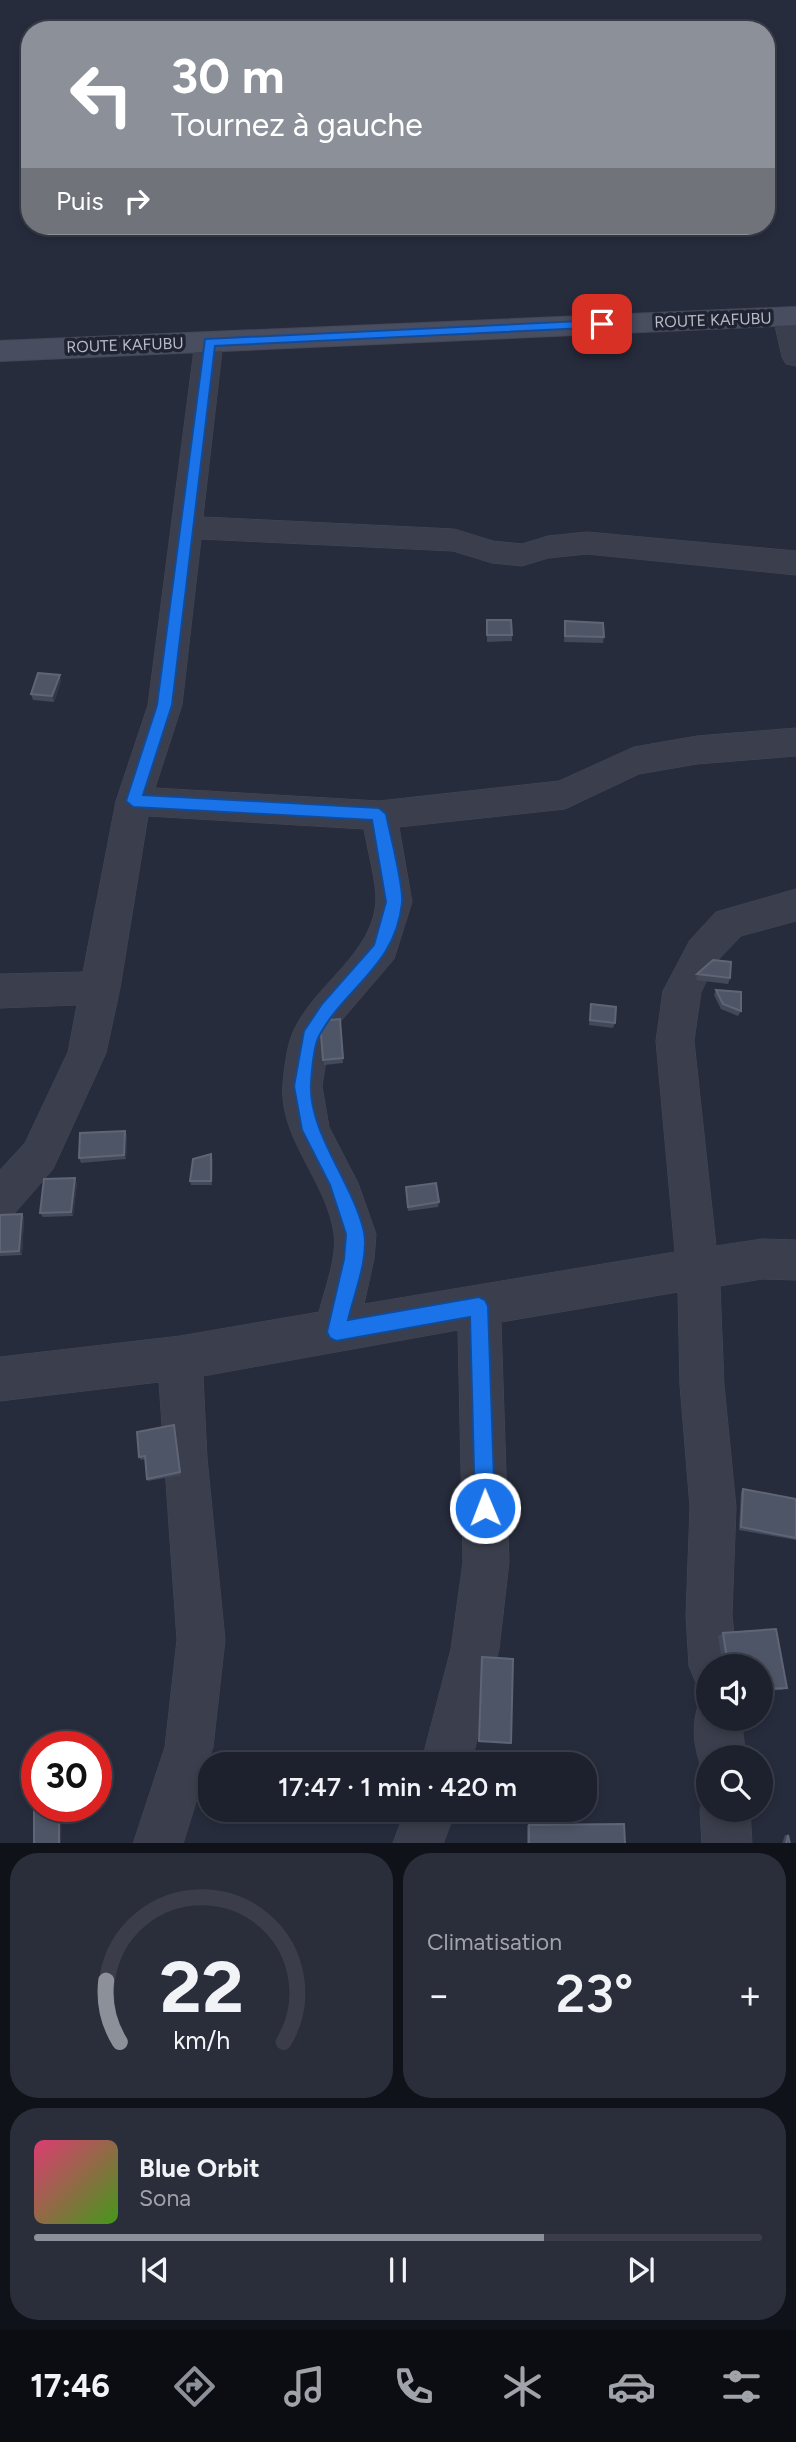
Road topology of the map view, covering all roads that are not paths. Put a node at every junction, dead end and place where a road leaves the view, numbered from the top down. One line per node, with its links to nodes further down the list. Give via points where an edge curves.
1 (792, 316): 2 (main road, ROUTE KAFUBU); 4 (street)
2 (209, 342): 3 (main road, ROUTE KAFUBU); 5 (street)
3 (0, 351)
4 (796, 357)
5 (187, 527): 6 (street, via 454,540 492,552 523,555 587,543); 8 (street, via 165,705)
6 (796, 563)
7 (796, 742): 9 (street, via 697,750 634,761 565,795)
8 (133, 801): 9 (street); 11 (street)
9 (379, 814): 17 (street, via 394,902 391,913 381,948 310,1037 302,1086 310,1130 338,1183 355,1234)
10 (796, 905): 15 (street, via 729,923 702,951 682,991 675,1041)
11 (101, 988): 12 (street); 13 (street, via 87,1053 62,1108 39,1156)
12 (0, 991)
13 (0, 1200)
14 (796, 1260): 15 (street, via 762,1259)
15 (698, 1269): 16 (street); 20 (street, via 713,1507)
16 (479, 1306): 17 (street); 21 (street, via 486,1562 475,1649)
17 (336, 1332): 18 (street)
18 (180, 1358): 19 (street); 24 (street, via 201,1640 189,1747)
19 (0, 1379)
20 (712, 1654)
21 (449, 1752)
22 (426, 1822): 25 (street)
23 (726, 1822): 26 (street)
24 (158, 1843)
25 (418, 1843)
26 (727, 1843)

